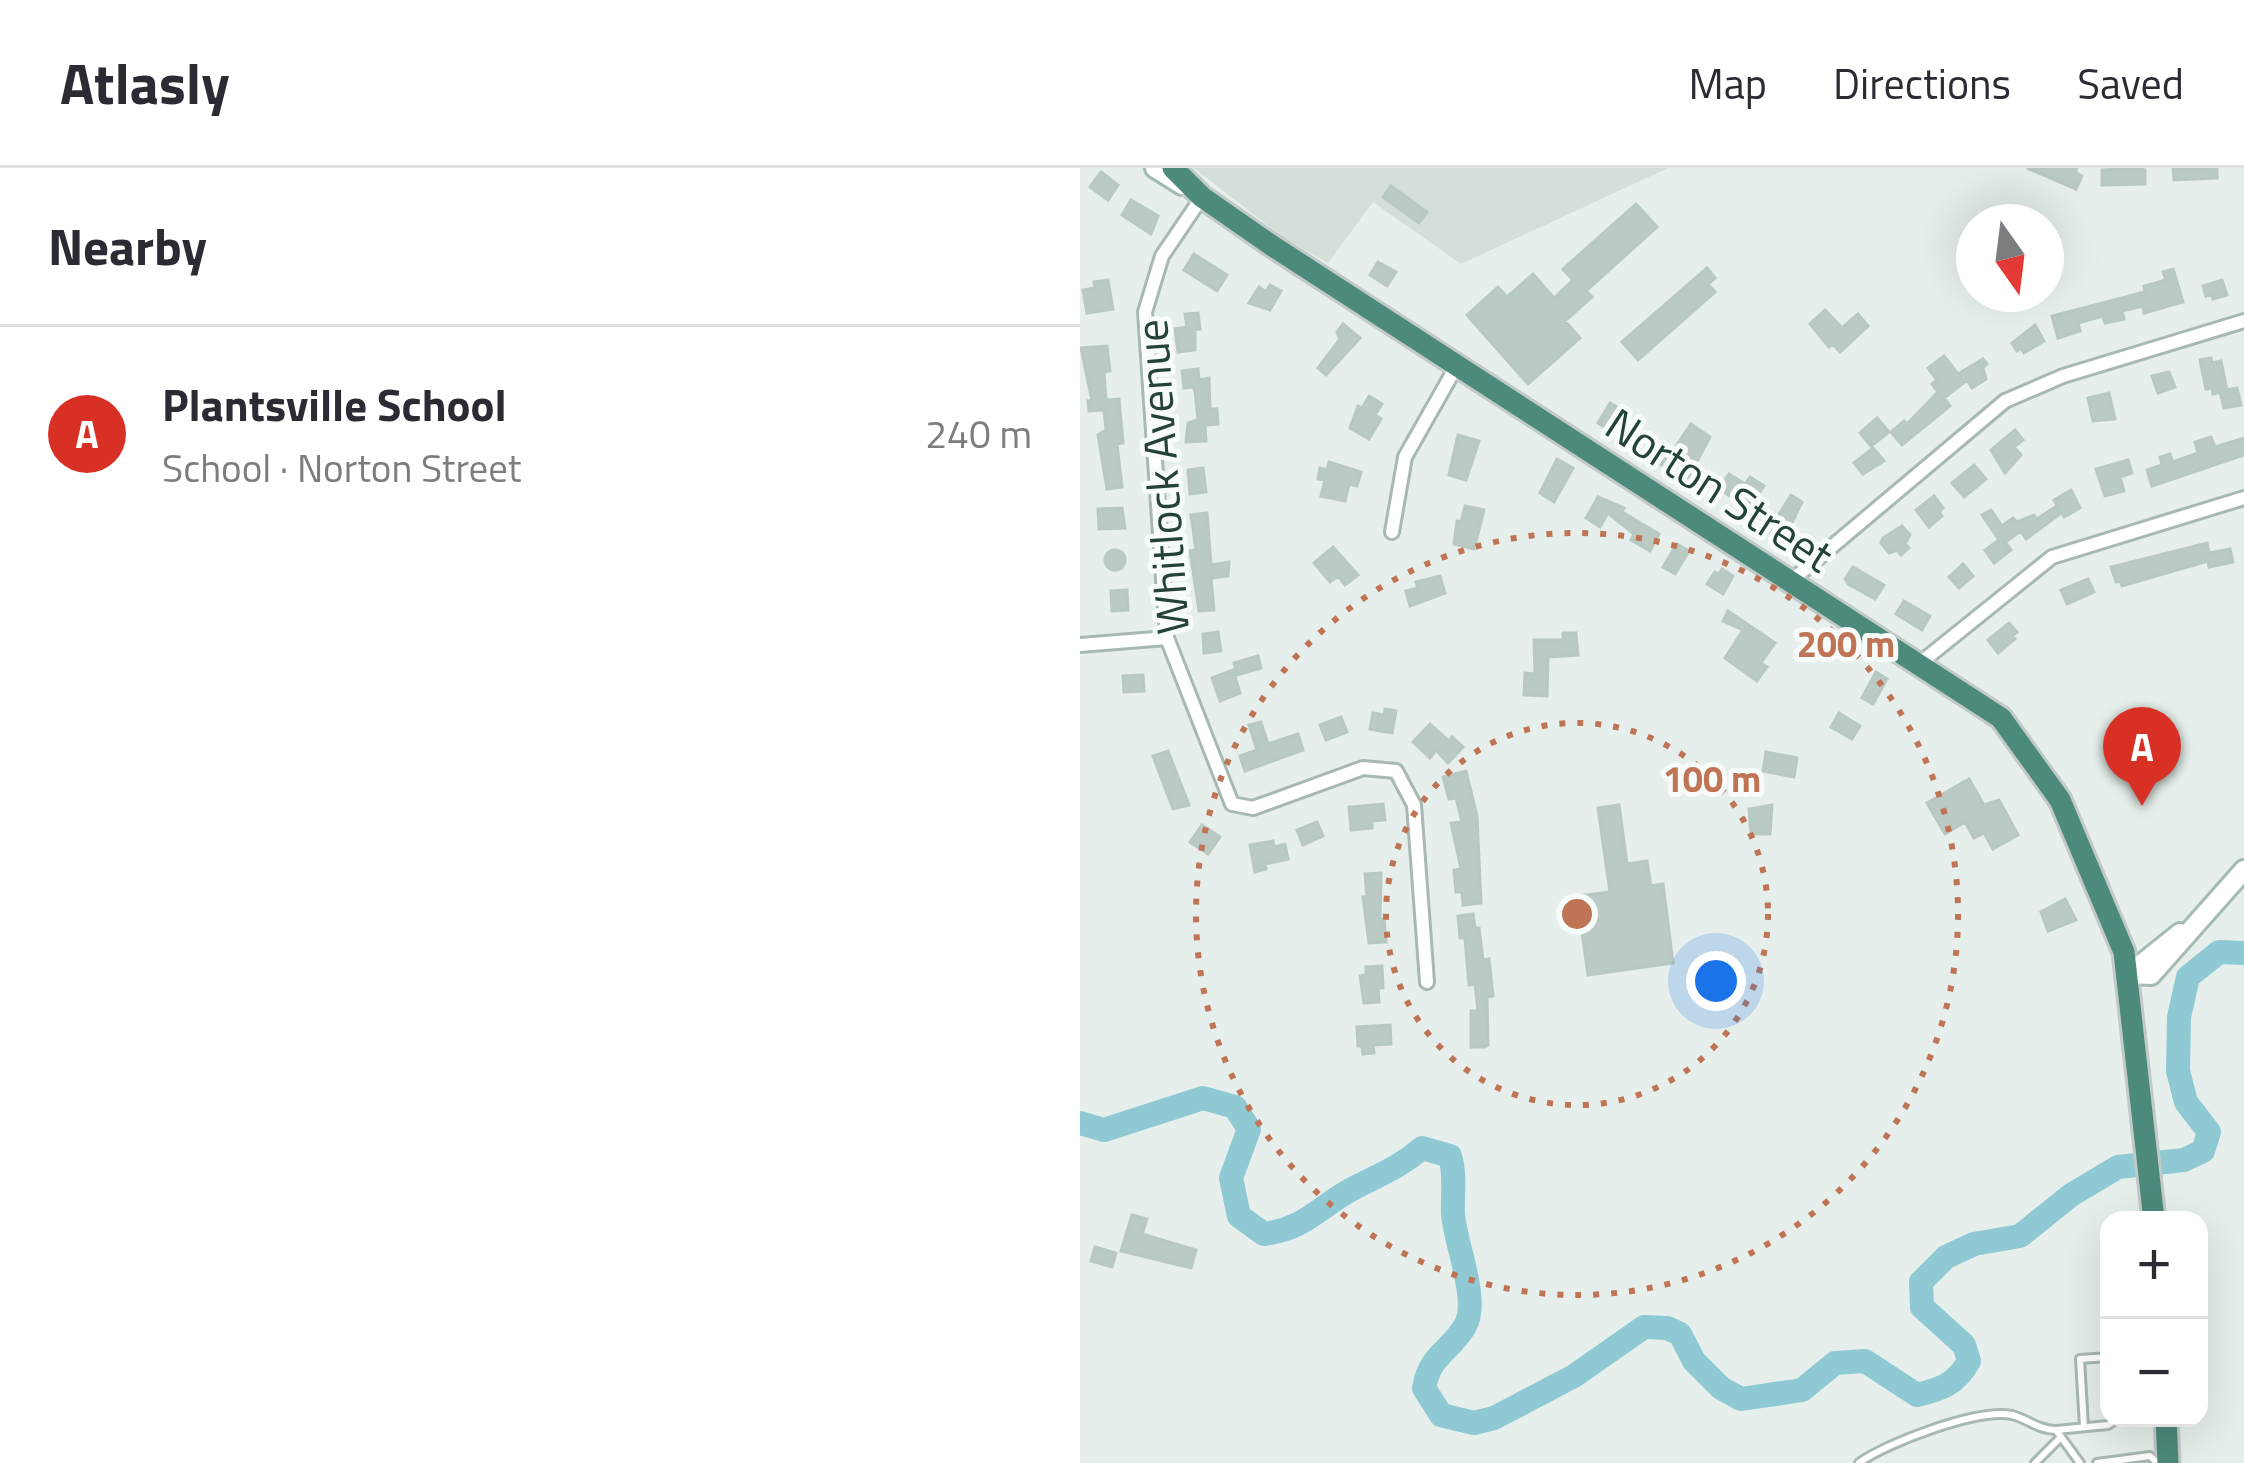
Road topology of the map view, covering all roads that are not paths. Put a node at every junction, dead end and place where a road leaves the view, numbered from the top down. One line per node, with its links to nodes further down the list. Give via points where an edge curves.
1 (1155, 168): 3 (main road, Norton Street)
2 (1173, 168): 3 (highway)
3 (1202, 197): 5 (highway, Norton Street); 9 (street, Whitlock Avenue, via 1162,256 1145,312)
4 (2244, 322): 8 (street, via 2005,401)
5 (1456, 367): 7 (street, via 1405,458); 8 (highway, Norton Street)
6 (2244, 498): 11 (street, via 2052,557)
7 (1392, 532)
8 (1791, 581): 11 (highway, Norton Street)
9 (1167, 638): 10 (street); 14 (street, Whitlock Avenue, via 1232,804 1253,808 1363,768 1396,771 1414,805)
10 (1080, 645)
11 (1919, 664): 13 (highway, Norton Street, via 2001,718 2060,800)
12 (2244, 870): 13 (main road)
13 (2129, 974): 15 (highway, Norton Street)
14 (1427, 982)
15 (2153, 1211)
16 (2100, 1358): 18 (lane, via 2080,1359)
17 (2100, 1425): 18 (lane)
18 (2084, 1426): 20 (lane)
19 (2166, 1427): 25 (highway)
20 (2058, 1435): 21 (lane, via 2010,1414 1956,1422); 22 (lane); 23 (lane)
21 (1858, 1463)
22 (2035, 1463)
23 (2080, 1463)
24 (2097, 1463): 25 (lane, via 2150,1456)
25 (2164, 1463)

